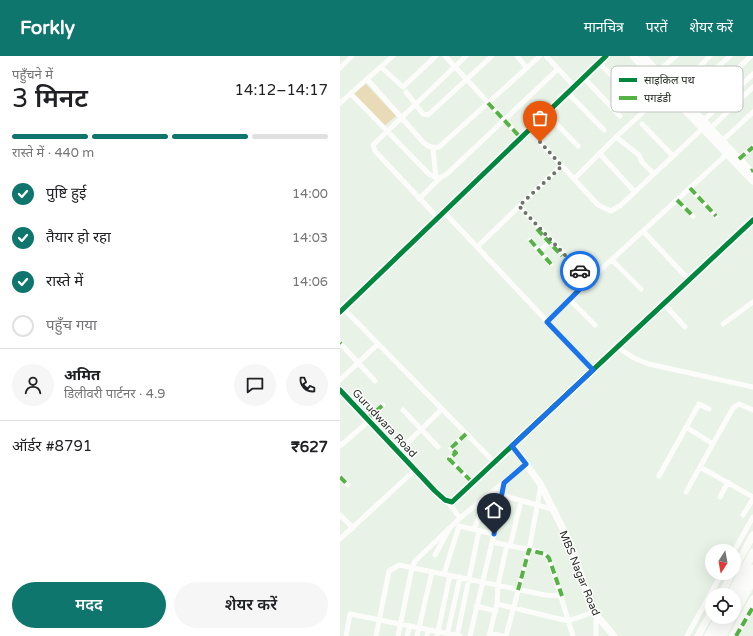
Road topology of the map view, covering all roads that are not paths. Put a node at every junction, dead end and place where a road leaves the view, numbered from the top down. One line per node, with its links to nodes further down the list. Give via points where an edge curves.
1 (393, 56): 24 (street)
2 (436, 56): 24 (street, via 403,87)
3 (445, 56): 25 (street)
4 (466, 56): 25 (street)
5 (492, 56): 33 (street)
6 (517, 56): 27 (street)
7 (540, 56): 27 (street)
8 (546, 56): 28 (street)
9 (606, 56): 17 (street)
10 (634, 56): 18 (street)
11 (676, 56): 20 (street)
12 (710, 56): 21 (street)
13 (730, 56): 22 (street)
14 (751, 56): 23 (street)
15 (350, 57): 26 (street)
16 (647, 57): 19 (street)
17 (599, 63): 30 (street); 31 (street)
18 (644, 66)
19 (654, 66)
20 (664, 66)
21 (699, 66)
22 (719, 66)
23 (740, 66)
24 (380, 67): 32 (street)
25 (455, 67): 33 (street); 41 (street)
26 (340, 68)
27 (527, 68): 42 (street)
28 (558, 69): 35 (street); 55 (street)
29 (753, 74): 34 (street)
30 (611, 75)
31 (584, 78): 35 (street); 44 (street)
32 (367, 79): 39 (street); 54 (street)
33 (467, 79): 41 (street, via 428,115 423,114); 42 (street)
34 (743, 84)
35 (575, 86): 38 (street)
36 (753, 87): 40 (street)
37 (406, 92): 41 (street)
38 (568, 93): 52 (street); 60 (street)
39 (351, 94): 43 (street); 61 (street)
40 (743, 97)
41 (416, 103): 54 (street)
42 (488, 103): 55 (street); 67 (street, via 439,147)
43 (340, 104)
44 (611, 106)
45 (616, 112): 53 (street)
46 (647, 112): 62 (street)
47 (691, 112): 57 (street)
48 (695, 112): 57 (street)
49 (715, 112): 57 (street)
50 (727, 112): 58 (street)
51 (753, 112): 64 (street)
52 (546, 114): 59 (street); 65 (street)
53 (620, 116)
54 (400, 118): 61 (street); 67 (street, via 428,147)
55 (503, 121): 63 (street); 75 (street, via 448,173)
56 (642, 124): 70 (street)
57 (703, 124): 58 (street); 64 (street); 70 (street)
58 (711, 128): 64 (street)
59 (529, 130): 63 (street); 72 (street)
60 (604, 130)
61 (386, 131): 75 (street, via 428,173); 80 (street, via 373,145 375,152)
62 (616, 137): 68 (street); 74 (street, via 633,150)
63 (521, 138): 83 (street)
64 (721, 143): 69 (street); 71 (street)
65 (578, 146)
66 (753, 147): 71 (street)
67 (433, 148): 75 (street)
68 (600, 154): 76 (street); 79 (street)
69 (727, 154): 77 (street); 78 (street)
70 (672, 155): 74 (street)
71 (739, 159): 73 (street)
72 (562, 166): 76 (street); 82 (street)
73 (752, 172)
74 (653, 174): 79 (street)
75 (438, 178): 80 (street)
76 (574, 179): 79 (street, via 598,204 611,211 621,205)
77 (753, 181)
78 (690, 188): 81 (street); 85 (street)
79 (634, 191)
80 (419, 198): 86 (street)
81 (677, 200): 84 (street); 89 (street)
82 (519, 206): 91 (street); 92 (street)
83 (444, 212): 86 (street); 92 (street)
84 (693, 216)
85 (716, 216)
86 (438, 218): 103 (street)
87 (753, 220): 98 (street)
88 (537, 229): 91 (street)
89 (643, 231): 95 (street); 98 (street)
90 (530, 240): 93 (street)
91 (550, 241): 93 (street); 94 (street); 97 (street)
92 (477, 247): 104 (street)
93 (539, 251): 96 (street)
94 (562, 256)
95 (612, 260): 97 (street); 99 (street)
96 (551, 264)
97 (589, 280): 100 (street)
98 (689, 280): 102 (street)
99 (641, 290)
100 (570, 300): 104 (street); 106 (street)
101 (753, 302): 105 (street)
102 (664, 304): 107 (street); 110 (street)
103 (342, 310): 109 (street)
104 (547, 322): 112 (street)
105 (723, 324)
106 (595, 325)
107 (684, 328)
108 (340, 343): 111 (street)
109 (378, 344): 111 (street); 118 (street)
110 (617, 347): 112 (street); 115 (street, via 649,364)
111 (358, 363): 113 (street); 114 (street)
112 (593, 370): 128 (street)
113 (340, 380)
114 (375, 381)
115 (753, 387)
116 (341, 394): 122 (street, Gurudwara Road)
117 (383, 405): 122 (street)
118 (442, 409): 124 (street); 125 (street)
119 (709, 409): 123 (street, via 699,404)
120 (403, 410): 124 (street)
121 (753, 410): 126 (street, via 736,405)
122 (368, 420): 127 (street); 130 (street, Gurudwara Road)
123 (686, 427): 126 (street); 135 (street)
124 (421, 430): 129 (street); 130 (street)
125 (466, 434): 131 (street); 138 (street, via 451,448 456,453 450,459)
126 (713, 444): 133 (street)
127 (340, 446)
128 (512, 446): 131 (street); 132 (street, MBS Nagar Road)
129 (438, 447)
130 (398, 452): 134 (street, Gurudwara Road)
131 (495, 463): 138 (street)
132 (526, 464): 139 (street); 141 (street, MBS Nagar Road)
133 (700, 467): 137 (street); 142 (street)
134 (415, 470): 148 (street); 156 (street, Gurudwara Road)
135 (659, 476)
136 (340, 477): 140 (street)
137 (728, 482): 145 (street); 146 (street)
138 (473, 483): 148 (street, via 452,502)
139 (504, 483): 143 (street); 144 (street)
140 (348, 485)
141 (541, 485): 149 (street); 150 (street, MBS Nagar Road)
142 (686, 492)
143 (489, 495): 154 (street); 157 (street)
144 (502, 495): 147 (street); 159 (street)
145 (720, 497)
146 (753, 498): 152 (street)
147 (522, 501): 149 (street); 164 (street)
148 (448, 502): 154 (street)
149 (537, 505): 150 (street); 165 (street)
150 (554, 510): 190 (street, MBS Nagar Road, via 569,541)
151 (340, 515): 156 (street)
152 (743, 515)
153 (753, 517): 163 (street)
154 (460, 518): 155 (street)
155 (451, 526): 167 (street); 169 (street, via 420,555)
156 (353, 528): 161 (street, Gurudwara Road)
157 (474, 529): 158 (street); 172 (street, via 459,526)
158 (480, 530): 159 (street); 174 (street)
159 (494, 534): 162 (street)
160 (753, 535): 168 (street)
161 (340, 539)
162 (492, 542): 164 (street); 177 (street)
163 (738, 544)
164 (508, 546): 165 (street); 178 (street)
165 (529, 550): 180 (street); 182 (street, via 546,554 549,558)
166 (753, 553): 179 (main road)
167 (435, 555)
168 (741, 557)
169 (412, 568): 171 (street); 191 (street, via 400,565 389,572); 193 (street)
170 (753, 569): 181 (main road)
171 (432, 572): 172 (street); 199 (street)
172 (447, 575): 173 (street); 202 (street)
173 (460, 577): 174 (street); 203 (street)
174 (468, 579): 177 (street); 211 (street)
175 (718, 580): 217 (street)
176 (753, 581): 184 (street)
177 (482, 582): 178 (street); 186 (street)
178 (498, 585): 180 (street); 185 (street)
179 (734, 588)
180 (518, 590): 182 (street); 188 (street)
181 (741, 592)
182 (562, 596): 192 (street)
183 (753, 599): 222 (street)
184 (741, 603)
185 (497, 604): 188 (street); 189 (street)
186 (476, 606): 189 (street); 212 (street)
187 (753, 607): 223 (street)
188 (512, 608): 192 (street); 213 (street)
189 (496, 611): 204 (street)
190 (595, 614): 192 (street); 215 (street); 216 (street, MBS Nagar Road)
191 (379, 620): 193 (street); 205 (street, via 350,614); 206 (street)
192 (568, 621): 214 (street)
193 (400, 624): 198 (street); 207 (street)
194 (705, 624): 200 (street)
195 (714, 624): 219 (main road)
196 (723, 624): 220 (main road)
197 (730, 624): 221 (street)
198 (410, 626): 199 (street); 208 (street)
199 (418, 628): 201 (street); 209 (street)
200 (703, 628): 218 (street); 220 (street)
201 (428, 630): 202 (street); 210 (street)
202 (437, 634): 203 (street)
203 (447, 635): 211 (street)
204 (490, 635): 213 (street)
205 (346, 636)
206 (376, 636)
207 (398, 636)
208 (408, 636)
209 (417, 636)
210 (427, 636)
211 (458, 636)
212 (470, 636)
213 (505, 636)
214 (572, 636)
215 (596, 636)
216 (614, 636)
217 (687, 636)
218 (698, 636)
219 (708, 636)
220 (717, 636)
221 (723, 636)
222 (732, 636)
223 (736, 636)

